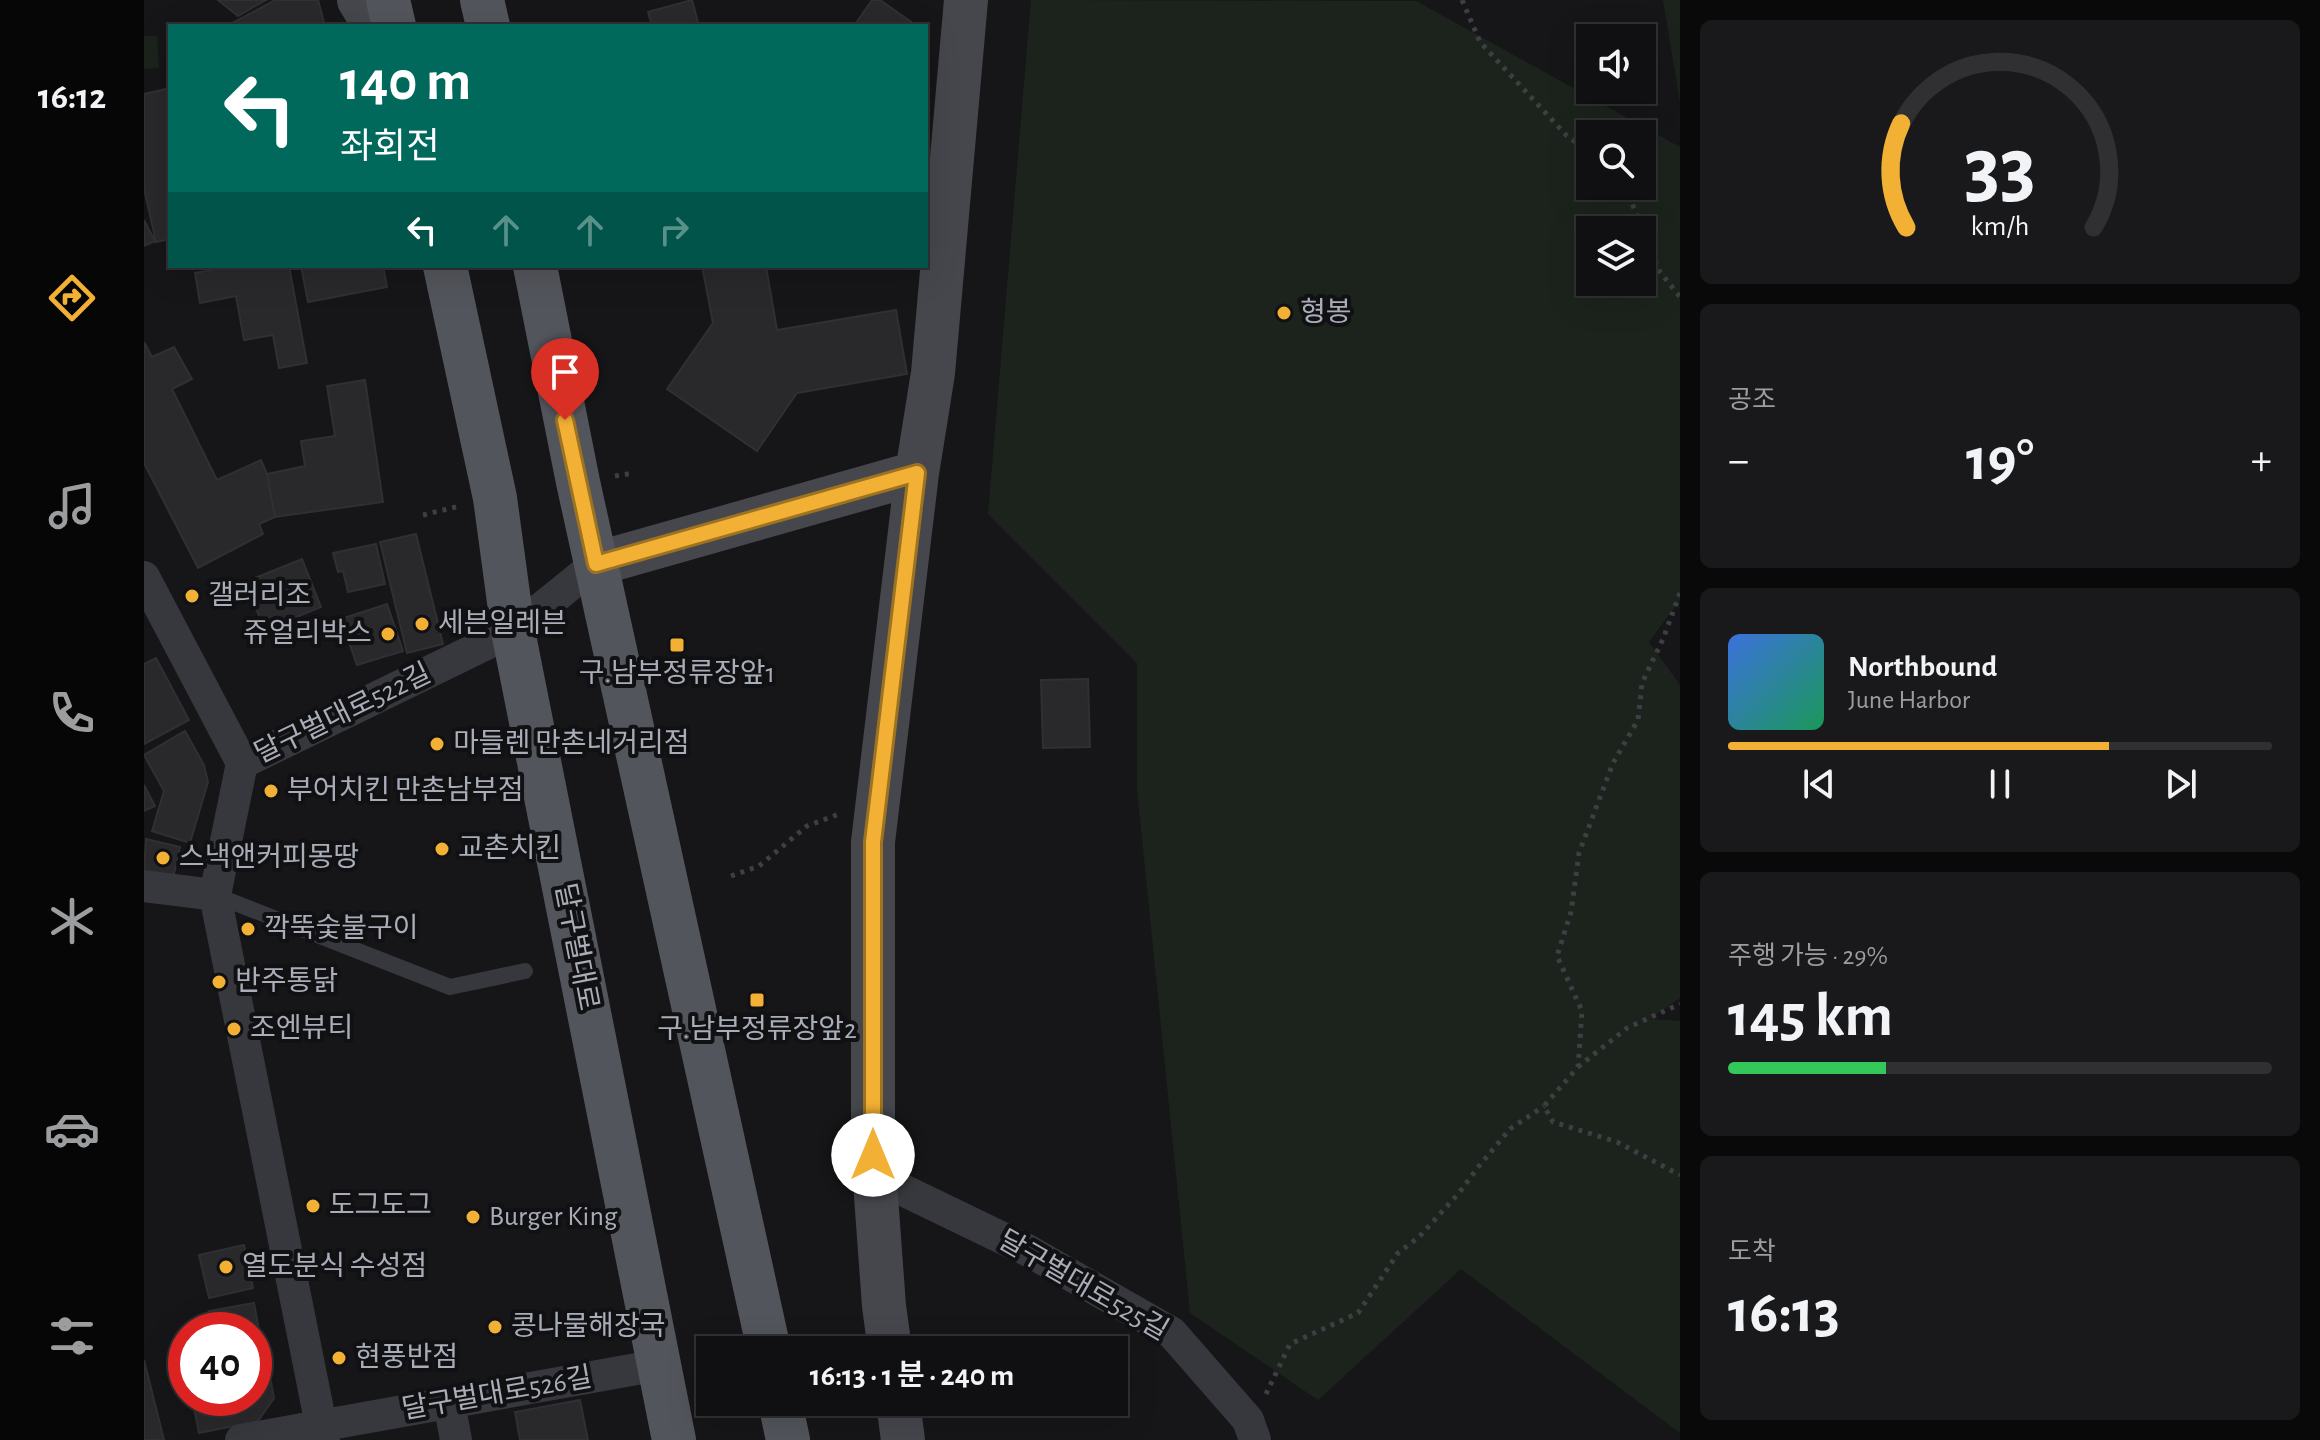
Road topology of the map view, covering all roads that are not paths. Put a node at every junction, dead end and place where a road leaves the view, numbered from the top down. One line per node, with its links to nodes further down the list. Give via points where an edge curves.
1 (359, 0): 6 (street)
2 (388, 0): 7 (main road)
3 (482, 0): 8 (main road)
4 (494, 0): 9 (main road)
5 (966, 0): 12 (street, via 933,373)
6 (374, 24)
7 (394, 24)
8 (489, 24)
9 (490, 24)
10 (445, 268): 15 (main road, 달구벌대로, via 495,498)
11 (535, 268): 13 (main road)
12 (917, 473): 13 (street); 20 (street, via 873,842)
13 (596, 564): 15 (street, 달구벌대로522길); 21 (main road)
14 (144, 577): 16 (street)
15 (513, 631): 16 (street, 달구벌대로522길); 23 (main road, 달구벌대로)
16 (242, 763): 18 (street, 달구벌대로522길)
17 (144, 886): 18 (street)
18 (215, 895): 19 (lane, 달구벌대로, via 450,987); 28 (street, 달구벌대로522길)
19 (525, 971)
20 (874, 1176): 22 (street); 27 (street, 달구벌대로525길, via 1027,1250 1172,1333)
21 (766, 1336)
22 (889, 1336)
23 (659, 1365): 24 (street, 달구벌대로526길); 31 (main road, 달구벌대로)
24 (449, 1403): 28 (street, 달구벌대로526길); 30 (street)
25 (783, 1416): 32 (main road)
26 (900, 1416): 33 (street)
27 (1252, 1430)
28 (323, 1433): 29 (street, 달구벌대로526길)
29 (241, 1440)
30 (456, 1440)
31 (674, 1440)
32 (788, 1440)
33 (903, 1440)

